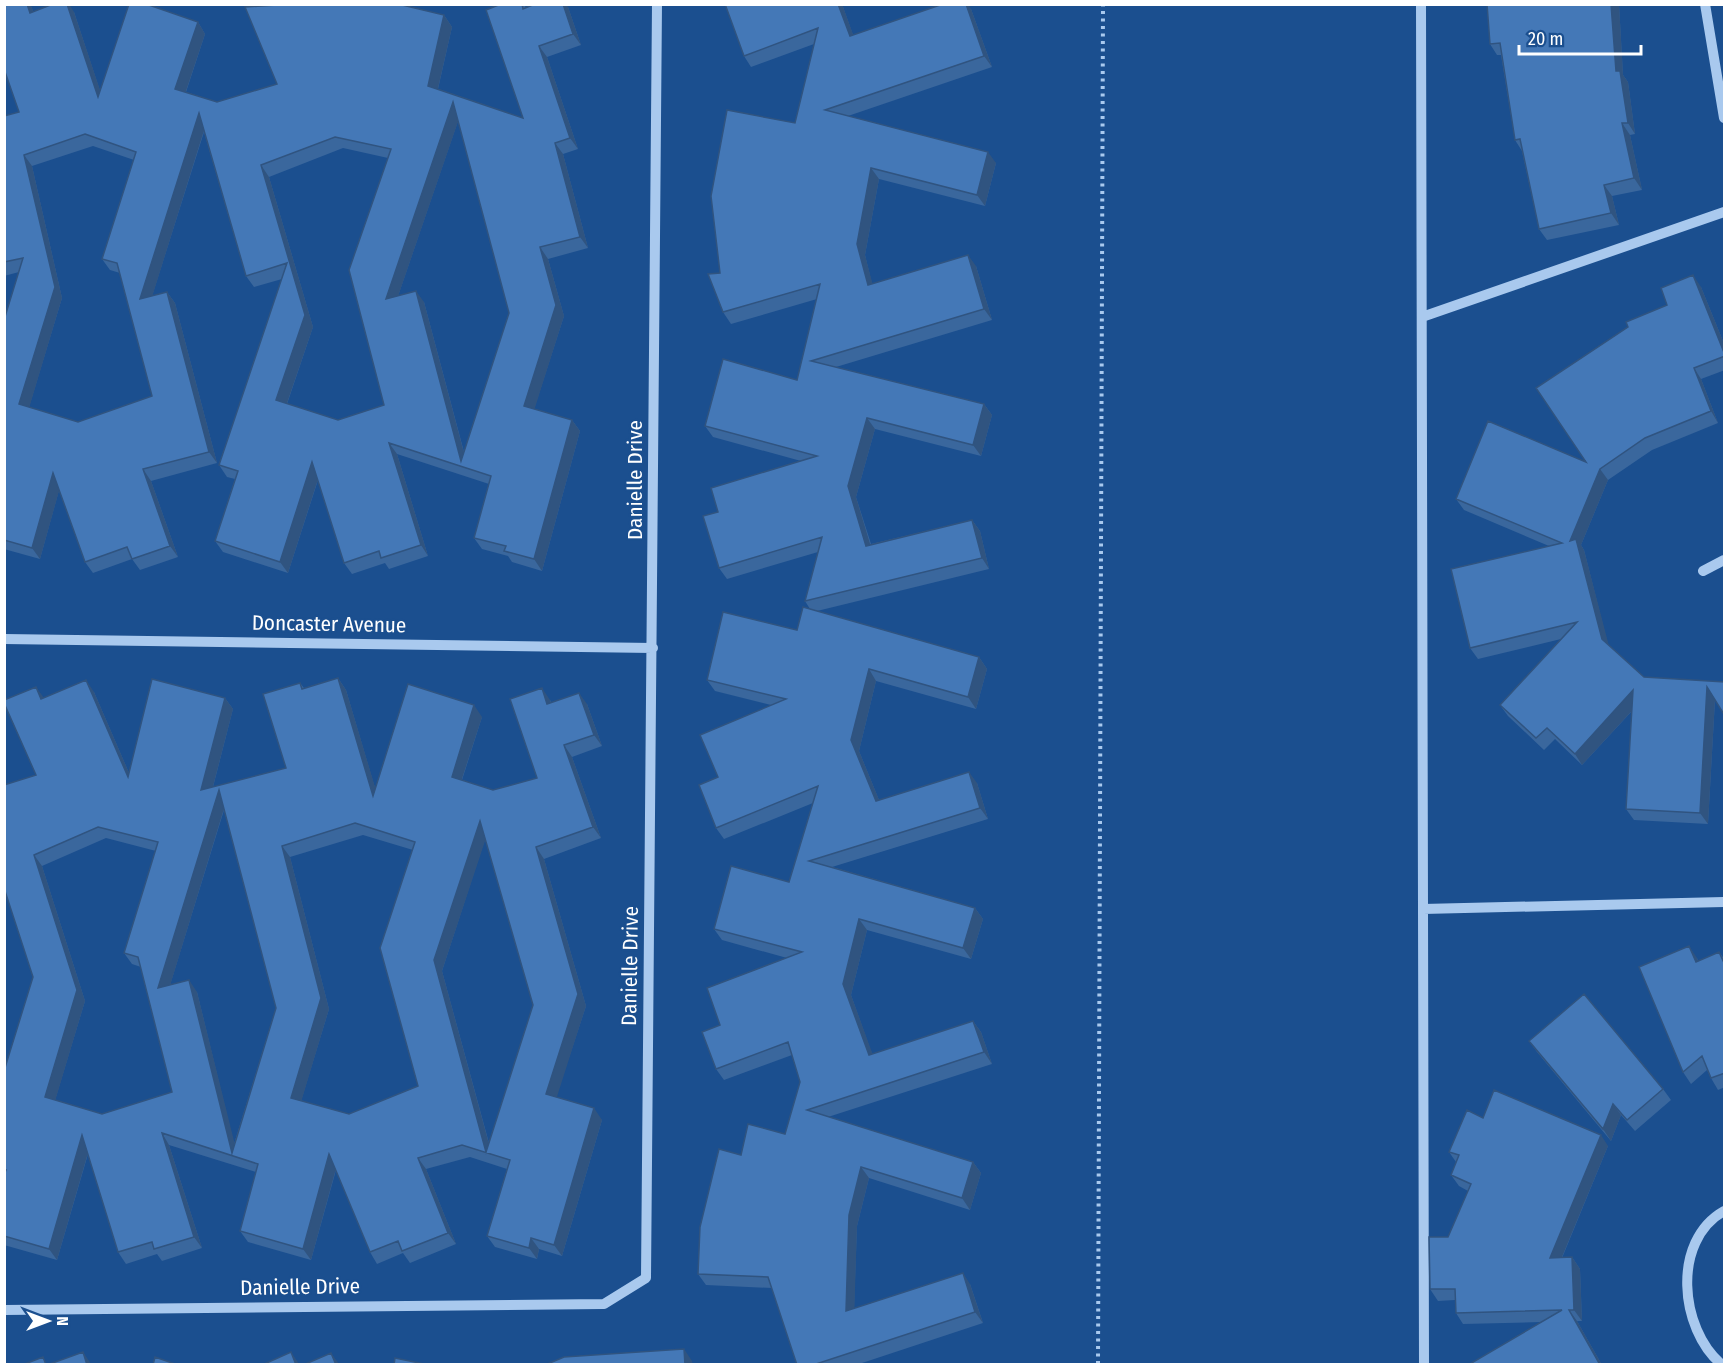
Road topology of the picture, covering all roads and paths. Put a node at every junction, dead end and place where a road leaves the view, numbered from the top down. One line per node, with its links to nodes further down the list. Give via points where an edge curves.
1 (657, 4): 11 (street, Danielle Drive)
2 (1103, 4): 16 (path)
3 (1421, 4): 7 (street)
4 (1705, 4): 5 (street)
5 (1725, 118)
6 (1725, 212): 7 (street)
7 (1422, 317): 13 (street)
8 (1725, 560): 9 (street)
9 (1703, 571)
10 (4, 639): 11 (street, Doncaster Avenue)
11 (653, 648): 15 (street, Danielle Drive, via 646,1278 604,1304)
12 (1725, 902): 13 (street)
13 (1423, 909): 17 (street)
14 (1725, 1211): 18 (street, via 1702,1232 1691,1254 1687,1282 1690,1310 1699,1336)
15 (4, 1310)
16 (1098, 1365)
17 (1424, 1365)
18 (1721, 1365)

